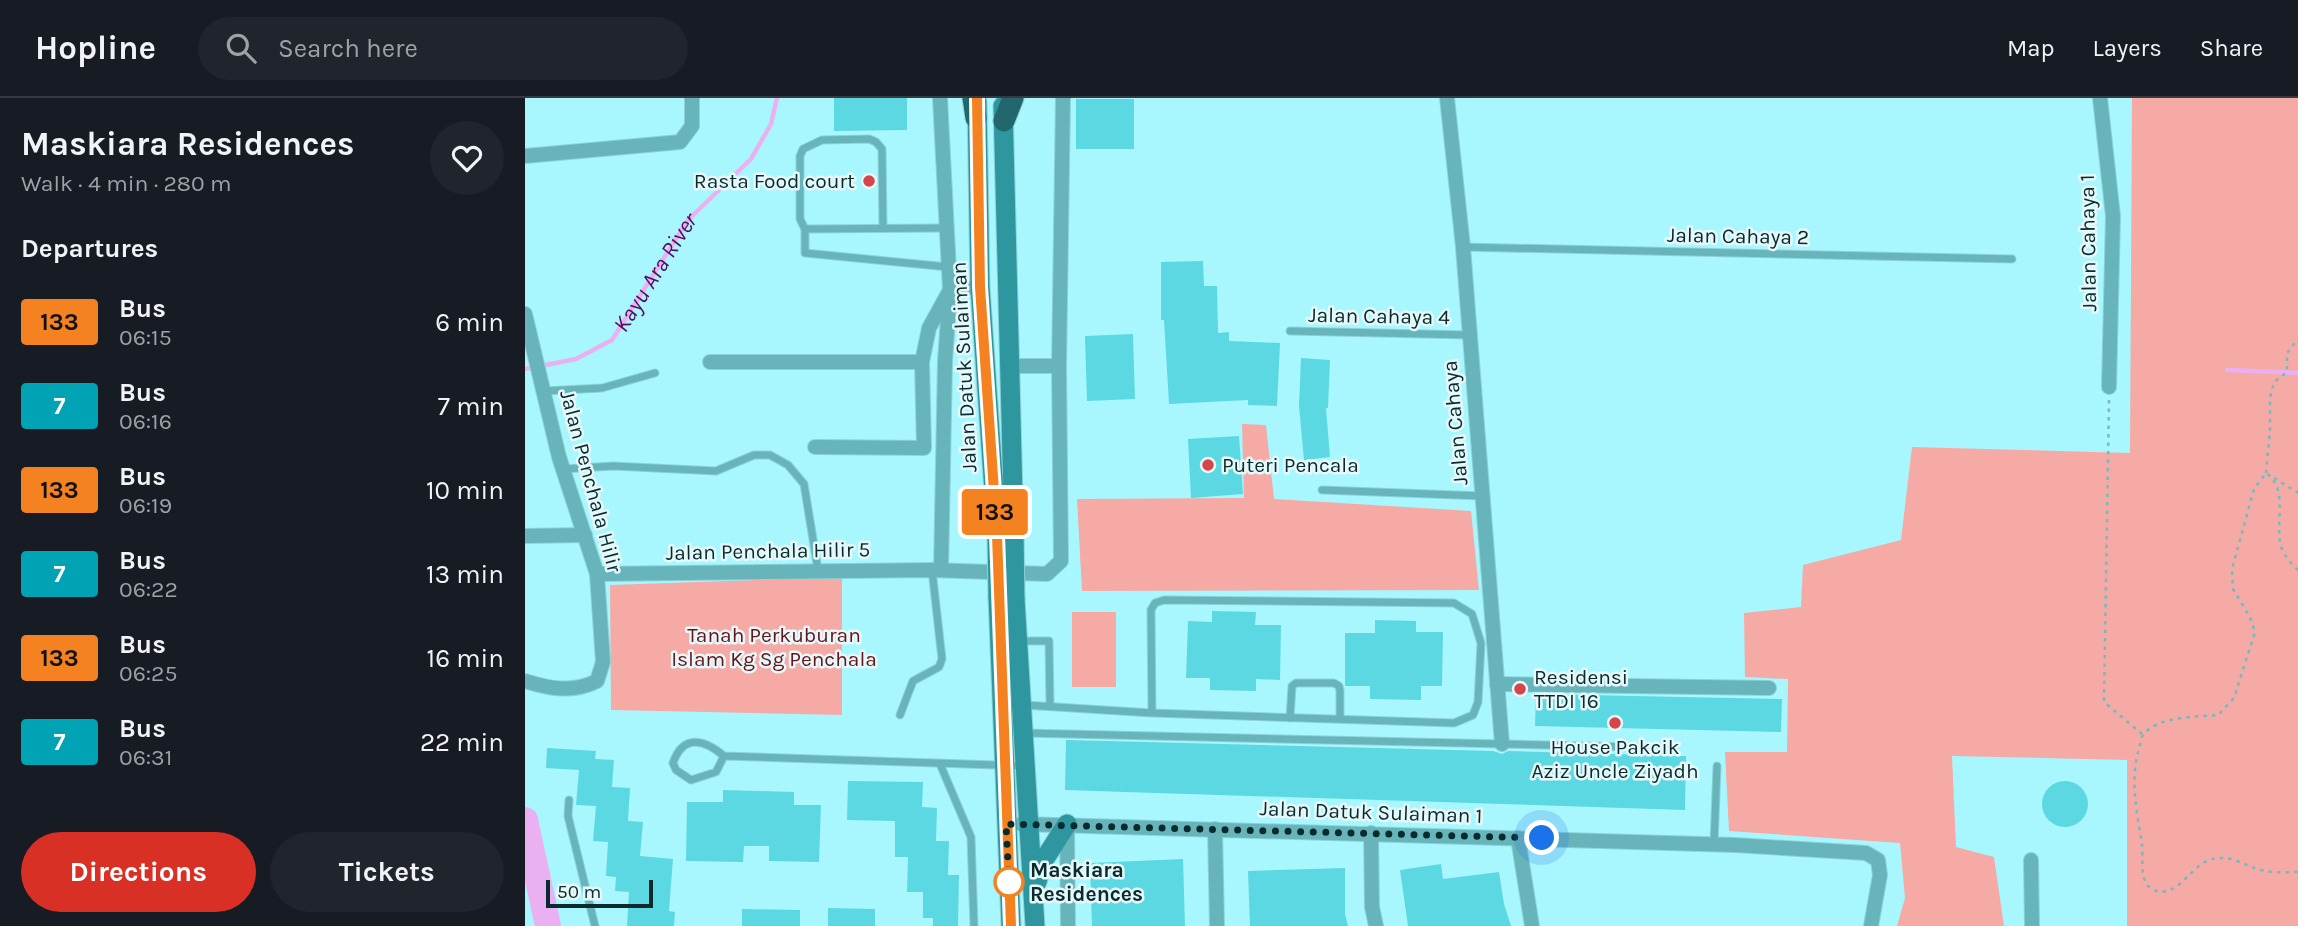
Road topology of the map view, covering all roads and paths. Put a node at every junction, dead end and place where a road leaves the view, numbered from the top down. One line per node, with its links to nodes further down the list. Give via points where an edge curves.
1 (692, 98): 10 (street, via 692,126 680,142)
2 (940, 98): 11 (street)
3 (1003, 98): 9 (main road, Jalan Datuk Sulaiman)
4 (1013, 98): 9 (highway)
5 (1063, 98): 26 (street)
6 (1447, 98): 14 (street, Jalan Cahaya)
7 (2099, 98): 29 (street, Jalan Cahaya 1, via 2113,216)
8 (975, 105): 17 (main road, Jalan Datuk Sulaiman)
9 (1004, 121): 25 (main road, Jalan Datuk Sulaiman)
10 (525, 156)
11 (946, 228): 13 (lane); 16 (street)
12 (806, 229): 13 (lane); 13 (lane, via 800,219 803,149 822,140 858,139 869,139 882,149); 16 (lane, via 806,253)
13 (883, 229)
14 (1462, 247): 15 (lane, Jalan Cahaya 2); 21 (street, Jalan Cahaya)
15 (2013, 259)
16 (948, 267): 18 (street)
17 (980, 287): 18 (street); 38 (main road, Jalan Datuk Sulaiman)
18 (950, 290): 24 (street, via 929,328); 41 (street)
19 (525, 314): 28 (street, Jalan Penchala Hilir)
20 (1290, 331): 21 (lane, Jalan Cahaya 4)
21 (1469, 335): 36 (street, Jalan Cahaya)
22 (2298, 340): 32 (path, via 2287,352 2287,372 2274,382 2270,398)
23 (710, 362): 24 (street)
24 (922, 362): 30 (street, via 924,448)
25 (1010, 366): 26 (street); 38 (main road, Jalan Datuk Sulaiman)
26 (1059, 366): 41 (street, via 1061,561 1047,574)
27 (655, 373): 28 (lane, via 602,388)
28 (543, 385): 31 (street, Jalan Penchala Hilir)
29 (2109, 387): 57 (path, via 2104,702)
30 (815, 447)
31 (563, 469): 37 (street, Jalan Penchala Hilir); 40 (lane, via 613,466 716,471 754,455 770,455 788,465 804,484)
32 (2266, 473): 33 (path); 57 (path, via 2254,489 2232,569 2233,589 2255,632 2234,698 2218,715 2167,719)
33 (2274, 478): 35 (path); 42 (path, via 2279,494 2280,544)
34 (1321, 489): 36 (lane)
35 (2298, 493)
36 (1483, 496): 47 (street, Jalan Cahaya)
37 (585, 535): 39 (street); 43 (street, Jalan Penchala Hilir)
38 (1005, 535): 44 (main road, Jalan Datuk Sulaiman, bridge)
39 (525, 536)
40 (818, 570): 41 (street, Jalan Penchala Hilir 5); 43 (street, Jalan Penchala Hilir 5)
41 (936, 570): 53 (lane, via 942,659 939,667 913,681)
42 (2298, 570)
43 (597, 574): 46 (street, Jalan Penchala Hilir, via 603,662 597,681 584,687 550,689)
44 (1007, 598): 45 (main road, Jalan Datuk Sulaiman); 49 (main road, Jalan Datuk Sulaiman)
45 (1018, 641): 50 (main road, Jalan Datuk Sulaiman); 51 (lane, via 1049,641)
46 (525, 681)
47 (1497, 684): 48 (street); 58 (street, Jalan Cahaya)
48 (1769, 688)
49 (1002, 705): 50 (lane); 62 (main road, Jalan Datuk Sulaiman)
50 (1022, 705): 51 (lane); 56 (main road, Jalan Datuk Sulaiman)
51 (1050, 706): 52 (lane)
52 (1151, 713): 54 (lane); 55 (lane, via 1151,610 1164,600 1454,603 1472,614 1481,643 1478,702 1473,715 1454,723)
53 (899, 715)
54 (1290, 718): 55 (lane); 55 (lane, via 1292,686 1334,683 1341,691)
55 (1341, 719)
56 (1024, 733): 58 (lane); 63 (main road, Jalan Datuk Sulaiman)
57 (2143, 735): 74 (path, via 2134,803 2142,875 2150,888 2171,890 2205,862 2221,858 2238,859 2265,871)
58 (1502, 744): 59 (lane)
59 (1674, 748)
60 (724, 757): 60 (lane, via 716,772 691,780 673,763 677,750 699,742); 61 (lane)
61 (940, 764): 62 (lane); 77 (lane, via 971,837)
62 (1005, 766): 63 (lane); 66 (main road, Jalan Datuk Sulaiman)
63 (1026, 766): 67 (main road, Jalan Datuk Sulaiman)
64 (1717, 766): 72 (lane)
65 (569, 800): 76 (lane, via 568,816)
66 (1006, 824): 67 (street, Jalan Datuk Sulaiman 1); 78 (main road, Jalan Datuk Sulaiman)
67 (1030, 824): 68 (street, Jalan Datuk Sulaiman 1); 75 (main road, Jalan Datuk Sulaiman)
68 (1067, 824): 69 (street, Jalan Datuk Sulaiman 1); 75 (main road, via 1042,863); 80 (street)
69 (1215, 829): 70 (street, Jalan Datuk Sulaiman 1); 81 (street)
70 (1371, 833): 71 (street, Jalan Datuk Sulaiman 1); 82 (street)
71 (1518, 838): 72 (street, Jalan Datuk Sulaiman 1); 83 (street)
72 (1714, 844): 84 (street, Jalan Datuk Sulaiman 1, via 1867,853 1878,860 1879,875)
73 (2031, 860): 85 (street)
74 (2298, 872)
75 (1034, 892): 79 (main road, Jalan Datuk Sulaiman)
76 (595, 926)
77 (974, 926)
78 (1011, 926)
79 (1035, 926)
80 (1068, 926)
81 (1217, 926)
82 (1376, 926)
83 (1532, 926)
84 (1871, 926)
85 (2032, 926)

